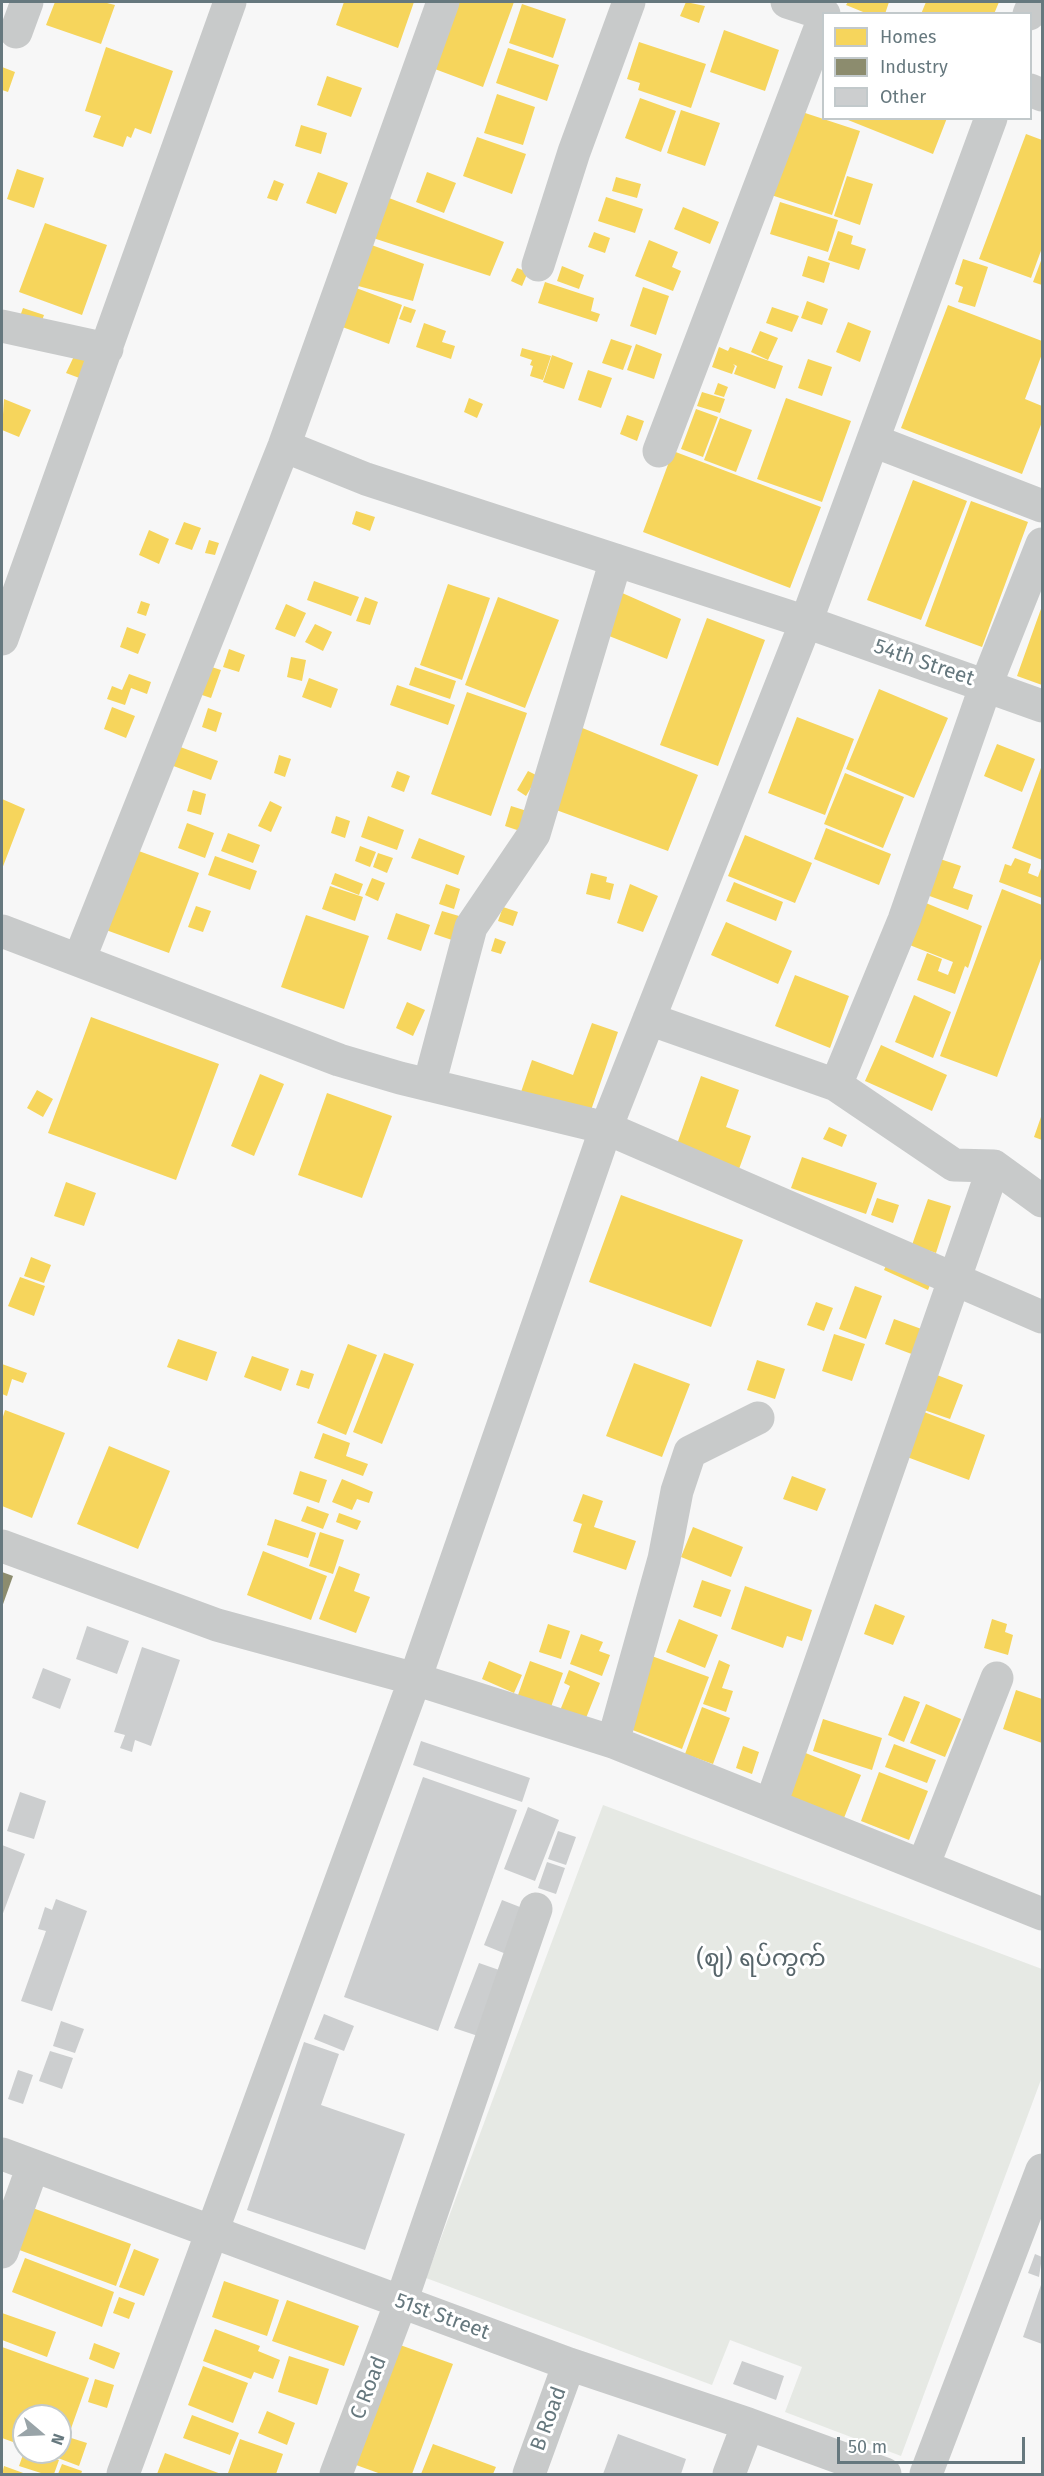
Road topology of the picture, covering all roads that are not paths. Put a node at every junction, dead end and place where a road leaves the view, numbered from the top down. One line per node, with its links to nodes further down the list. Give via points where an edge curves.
1 (27, 2): 8 (street)
2 (230, 2): 12 (street)
3 (444, 2): 14 (street)
4 (629, 2): 10 (street)
5 (787, 2): 6 (street)
6 (822, 14)
7 (822, 20): 15 (street)
8 (16, 32)
9 (990, 120): 13 (street)
10 (538, 265)
11 (2, 326): 12 (street)
12 (108, 349): 20 (street)
13 (874, 441): 16 (street); 19 (street)
14 (284, 446): 18 (street, 54th Street, via 366,479); 24 (street)
15 (659, 451)
16 (1042, 506)
17 (1042, 544): 21 (street)
18 (616, 560): 19 (street, 54th Street); 26 (street, via 534,834 471,927)
19 (806, 622): 21 (street, 54th Street); 25 (street)
20 (2, 639)
21 (986, 685): 22 (street, 54th Street); 27 (street, via 904,920)
22 (1042, 706)
23 (2, 931): 24 (street)
24 (79, 960): 26 (street, via 339,1060)
25 (649, 1019): 27 (street); 28 (street)
26 (429, 1085): 28 (street)
27 (836, 1085): 29 (street, via 954,1165)
28 (606, 1128): 31 (street); 36 (street)
29 (994, 1166): 30 (street); 31 (street)
30 (1042, 1202)
31 (955, 1279): 32 (street); 38 (street)
32 (1042, 1317)
33 (758, 1418): 37 (street, via 704,1443 687,1458 664,1559)
34 (2, 1546): 36 (street, via 217,1625)
35 (997, 1678): 39 (street)
36 (415, 1679): 37 (street); 45 (street)
37 (613, 1742): 38 (street)
38 (771, 1804): 39 (street)
39 (923, 1866): 41 (street)
40 (536, 1909): 47 (street, C Road)
41 (1042, 1914)
42 (2, 2154): 43 (street, 51st Street)
43 (33, 2166): 45 (street, 51st Street); 46 (street)
44 (1042, 2170): 55 (street)
45 (211, 2232): 47 (street, 51st Street); 50 (street)
46 (2, 2252)
47 (401, 2302): 48 (street, 51st Street); 51 (street, C Road)
48 (569, 2364): 49 (street, 51st Street); 52 (street, B Road)
49 (748, 2424): 53 (street); 54 (street, 51st Street)
50 (123, 2475)
51 (336, 2475)
52 (529, 2475)
53 (729, 2475)
54 (885, 2475)
55 (926, 2475)

